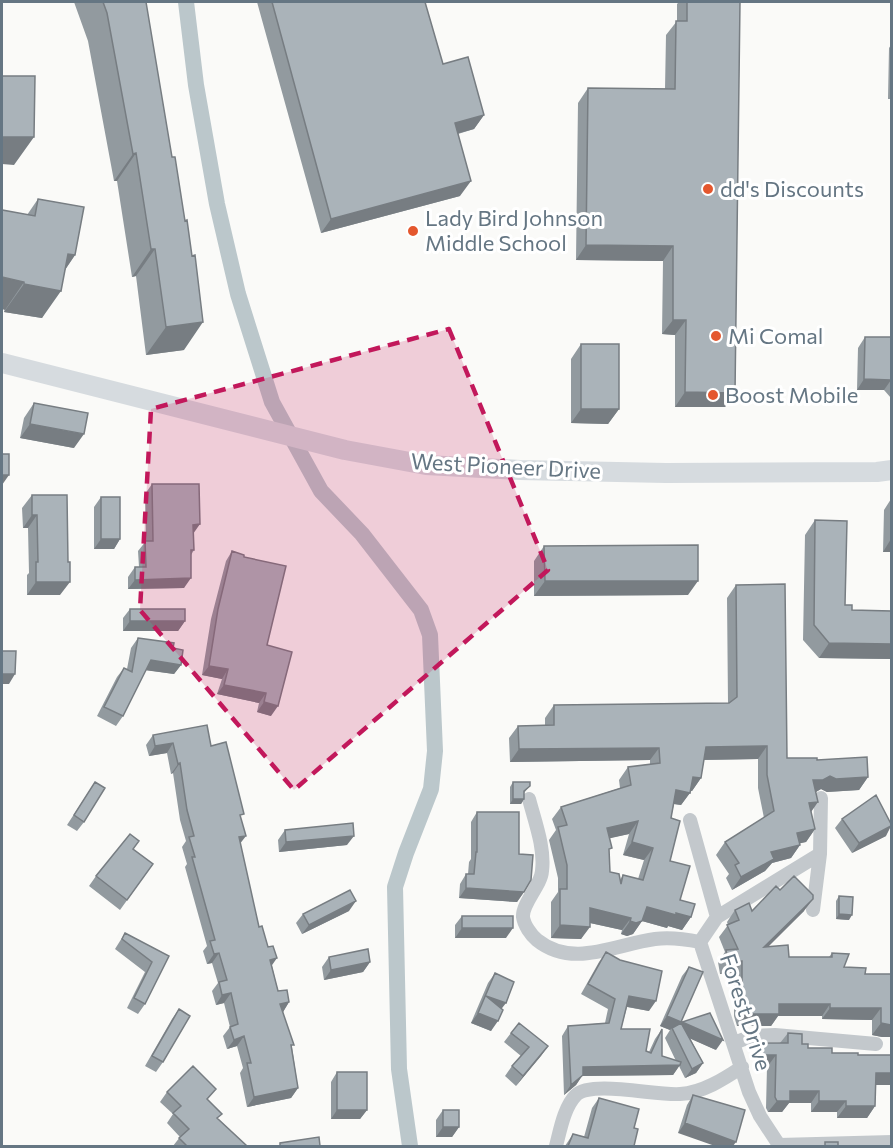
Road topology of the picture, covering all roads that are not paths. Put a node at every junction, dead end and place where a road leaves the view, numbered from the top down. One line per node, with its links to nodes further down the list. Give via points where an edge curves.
1 (2, 363): 2 (main road, West Pioneer Drive, via 345,450 426,465 666,473)
2 (887, 473)
3 (821, 798): 6 (street)
4 (529, 799): 9 (street, via 542,872 524,908 523,918 531,935 553,951 563,953 597,953 652,939)
5 (690, 820): 8 (street)
6 (820, 854): 7 (street); 8 (street)
7 (813, 910)
8 (717, 917): 9 (street, Forest Drive)
9 (700, 942): 10 (street, Forest Drive)
10 (734, 1043): 11 (street, via 752,1036 776,1035); 12 (street, Forest Drive)
11 (876, 1044)
12 (742, 1067): 14 (street, via 703,1088 680,1094 587,1089 576,1094 569,1104); 15 (street, Forest Drive, via 760,1116)
13 (891, 1142): 15 (street)
14 (556, 1146)
15 (779, 1146)

